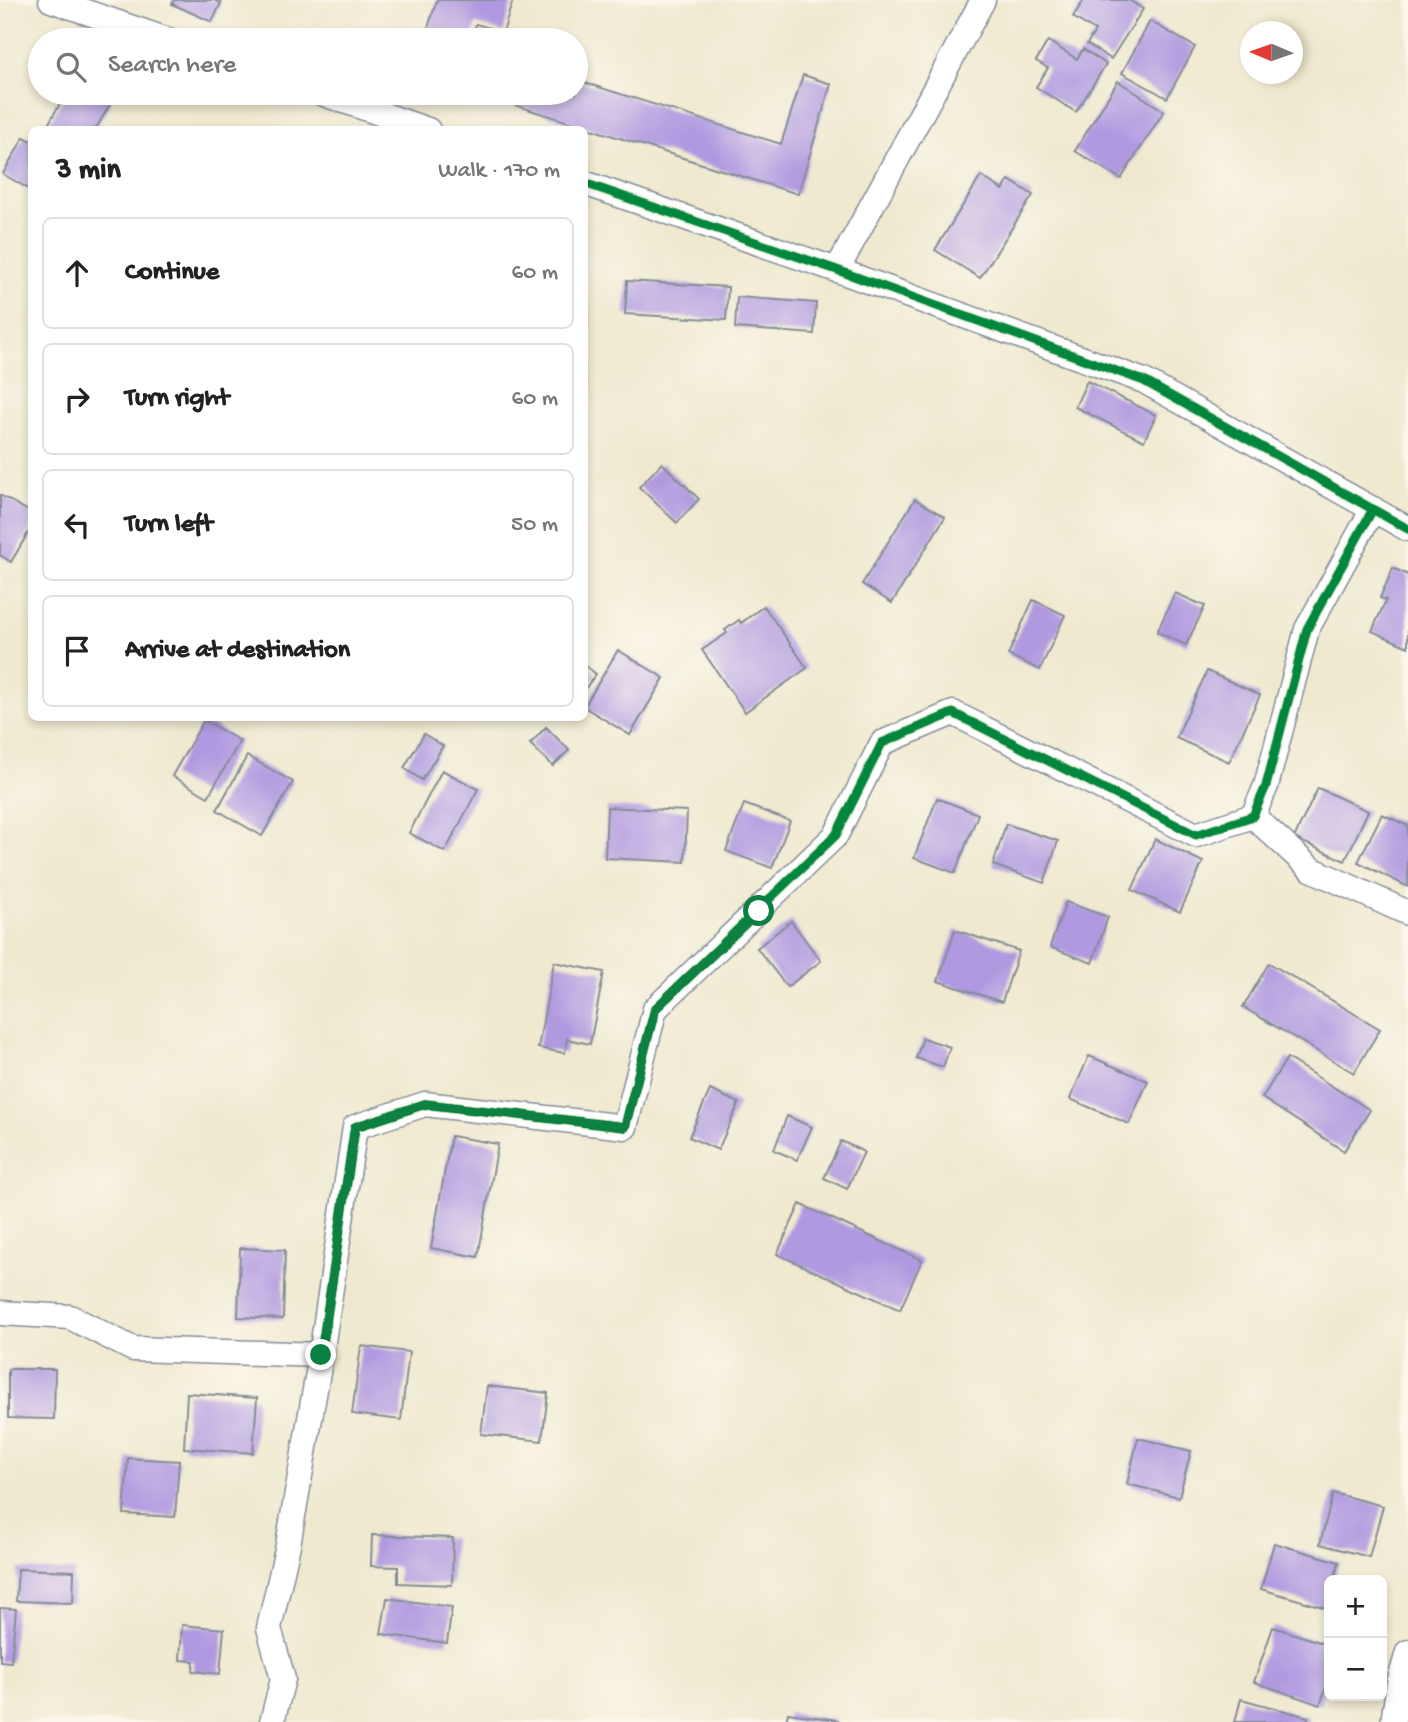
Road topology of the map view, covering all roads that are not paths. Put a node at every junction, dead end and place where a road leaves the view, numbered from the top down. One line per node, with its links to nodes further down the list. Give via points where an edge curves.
1 (51, 0): 3 (street)
2 (983, 0): 7 (street)
3 (133, 28)
4 (356, 105): 5 (street)
5 (416, 126)
6 (588, 184): 7 (street)
7 (836, 270): 8 (street, via 1144,381)
8 (1373, 509): 9 (street); 10 (street, via 1307,629)
9 (1408, 529)
10 (1254, 816): 11 (street, via 1311,869); 13 (street, via 1196,835 953,713 882,743 836,835 655,1009 625,1127 425,1104 355,1127)
11 (1408, 913)
12 (0, 1313): 13 (street, via 70,1317 133,1349)
13 (321, 1355): 15 (street, via 269,1628 284,1679)
14 (1408, 1652): 16 (street)
15 (272, 1722)
16 (1393, 1722)

